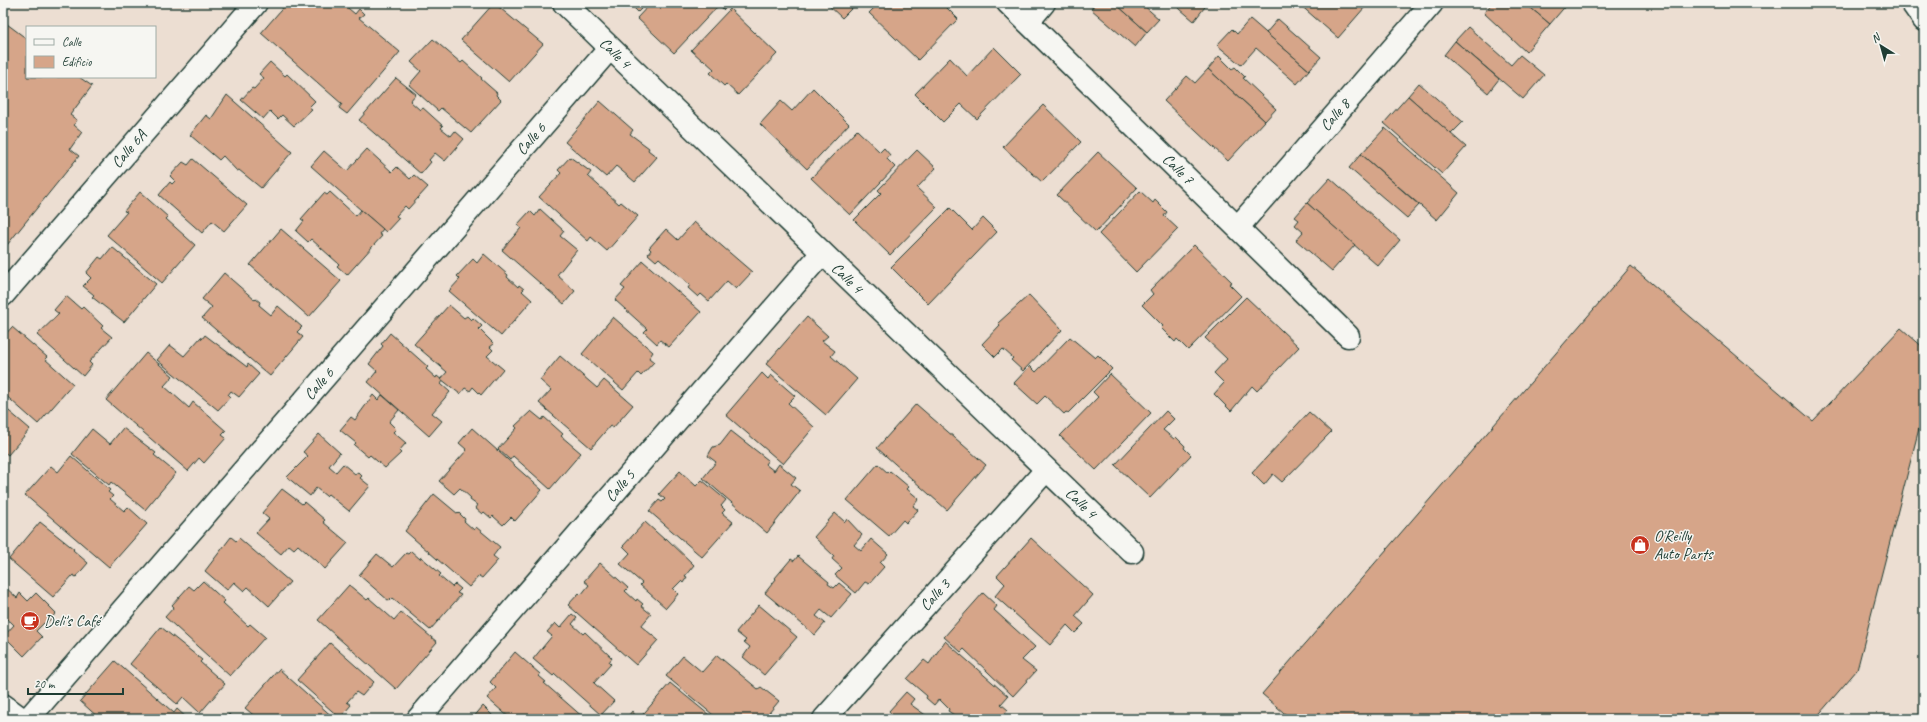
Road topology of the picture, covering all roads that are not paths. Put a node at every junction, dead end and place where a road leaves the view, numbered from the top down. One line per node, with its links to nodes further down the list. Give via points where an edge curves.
1 (256, 3): 12 (street, Calle 6A)
2 (564, 3): 9 (street, Calle 4)
3 (1008, 3): 8 (street, Calle 7)
4 (1044, 3): 8 (street)
5 (1432, 3): 10 (street, Calle 8)
6 (1912, 3): 7 (street)
7 (1924, 20)
8 (1028, 22): 10 (street, Calle 7)
9 (610, 48): 11 (street, Calle 4); 18 (street, Calle 6)
10 (1238, 228): 13 (street, Calle 7)
11 (822, 254): 14 (street, Calle 4); 19 (street, Calle 5)
12 (3, 296)
13 (1348, 336)
14 (1046, 470): 15 (street, Calle 4); 20 (street, Calle 3)
15 (1132, 552)
16 (3, 705): 17 (street)
17 (22, 719)
18 (28, 719)
19 (418, 719)
20 (824, 719)

